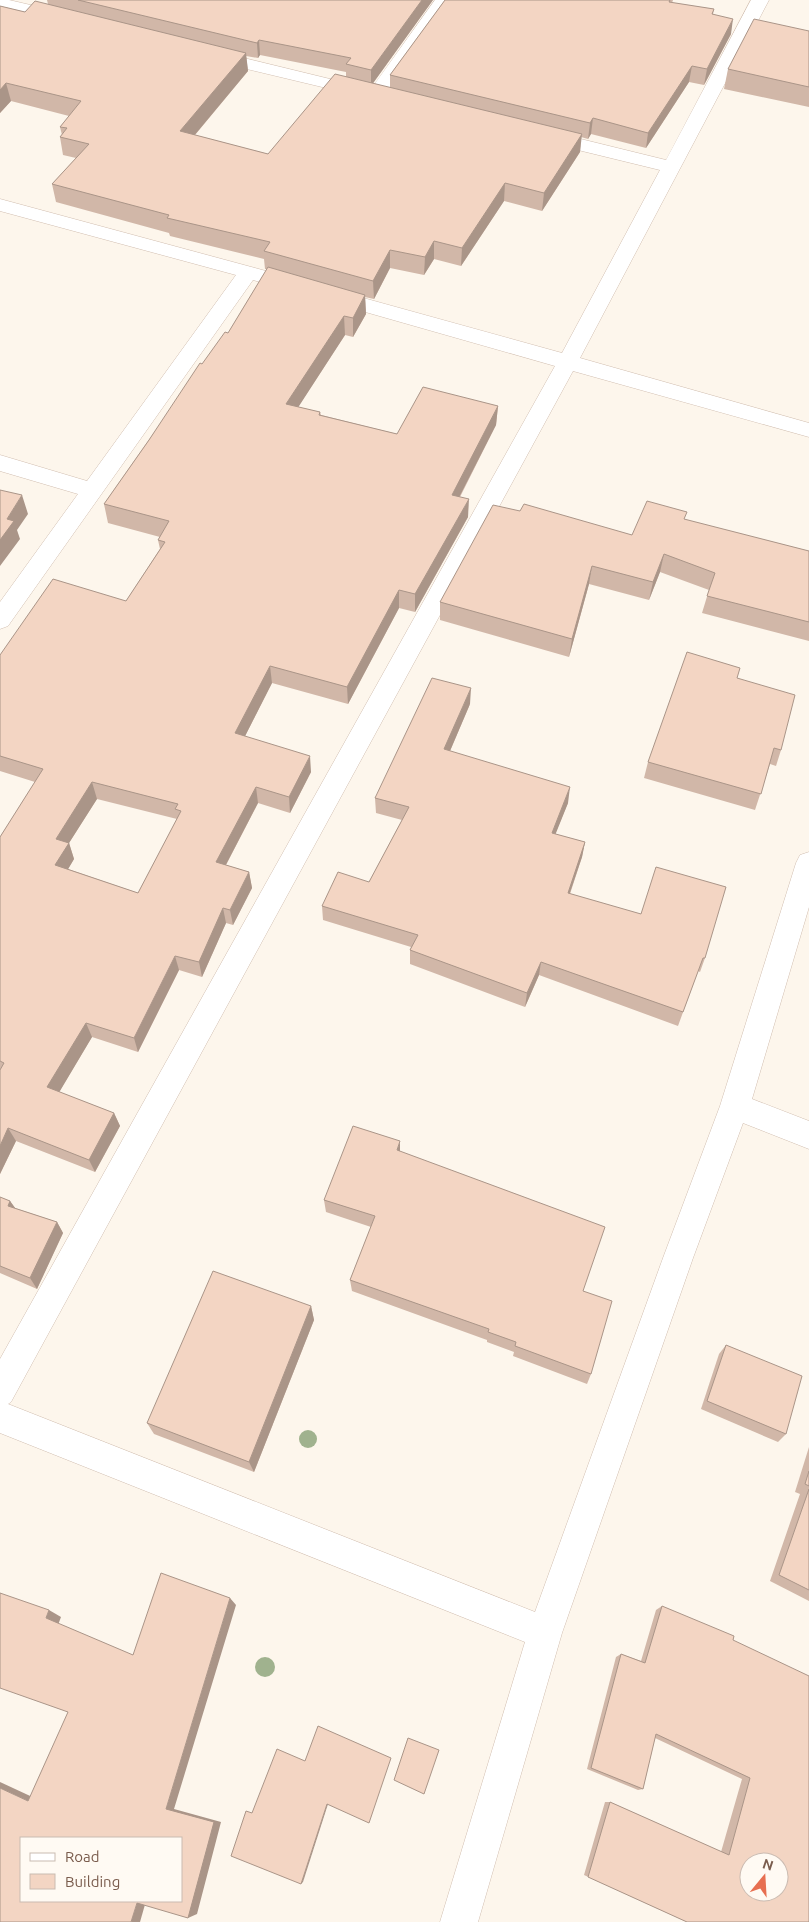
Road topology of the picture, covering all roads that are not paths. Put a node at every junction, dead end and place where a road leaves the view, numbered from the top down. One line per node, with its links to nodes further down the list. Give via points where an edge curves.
1 (444, 0): 6 (street)
2 (754, 1): 9 (street)
3 (0, 3): 4 (street)
4 (77, 22)
5 (193, 50): 6 (street)
6 (376, 95): 7 (street)
7 (395, 100)
8 (528, 132): 9 (street)
9 (671, 167): 12 (street)
10 (0, 205): 11 (street)
11 (248, 272): 12 (street); 15 (street)
12 (567, 363): 13 (street); 20 (street)
13 (809, 430)
14 (0, 463): 15 (street)
15 (93, 491): 16 (street)
16 (0, 620)
17 (809, 863): 18 (street)
18 (736, 1106): 19 (street); 22 (street, via 678,1258)
19 (809, 1135)
20 (0, 1391)
21 (0, 1417): 22 (street)
22 (546, 1633): 23 (street)
23 (459, 1922)

